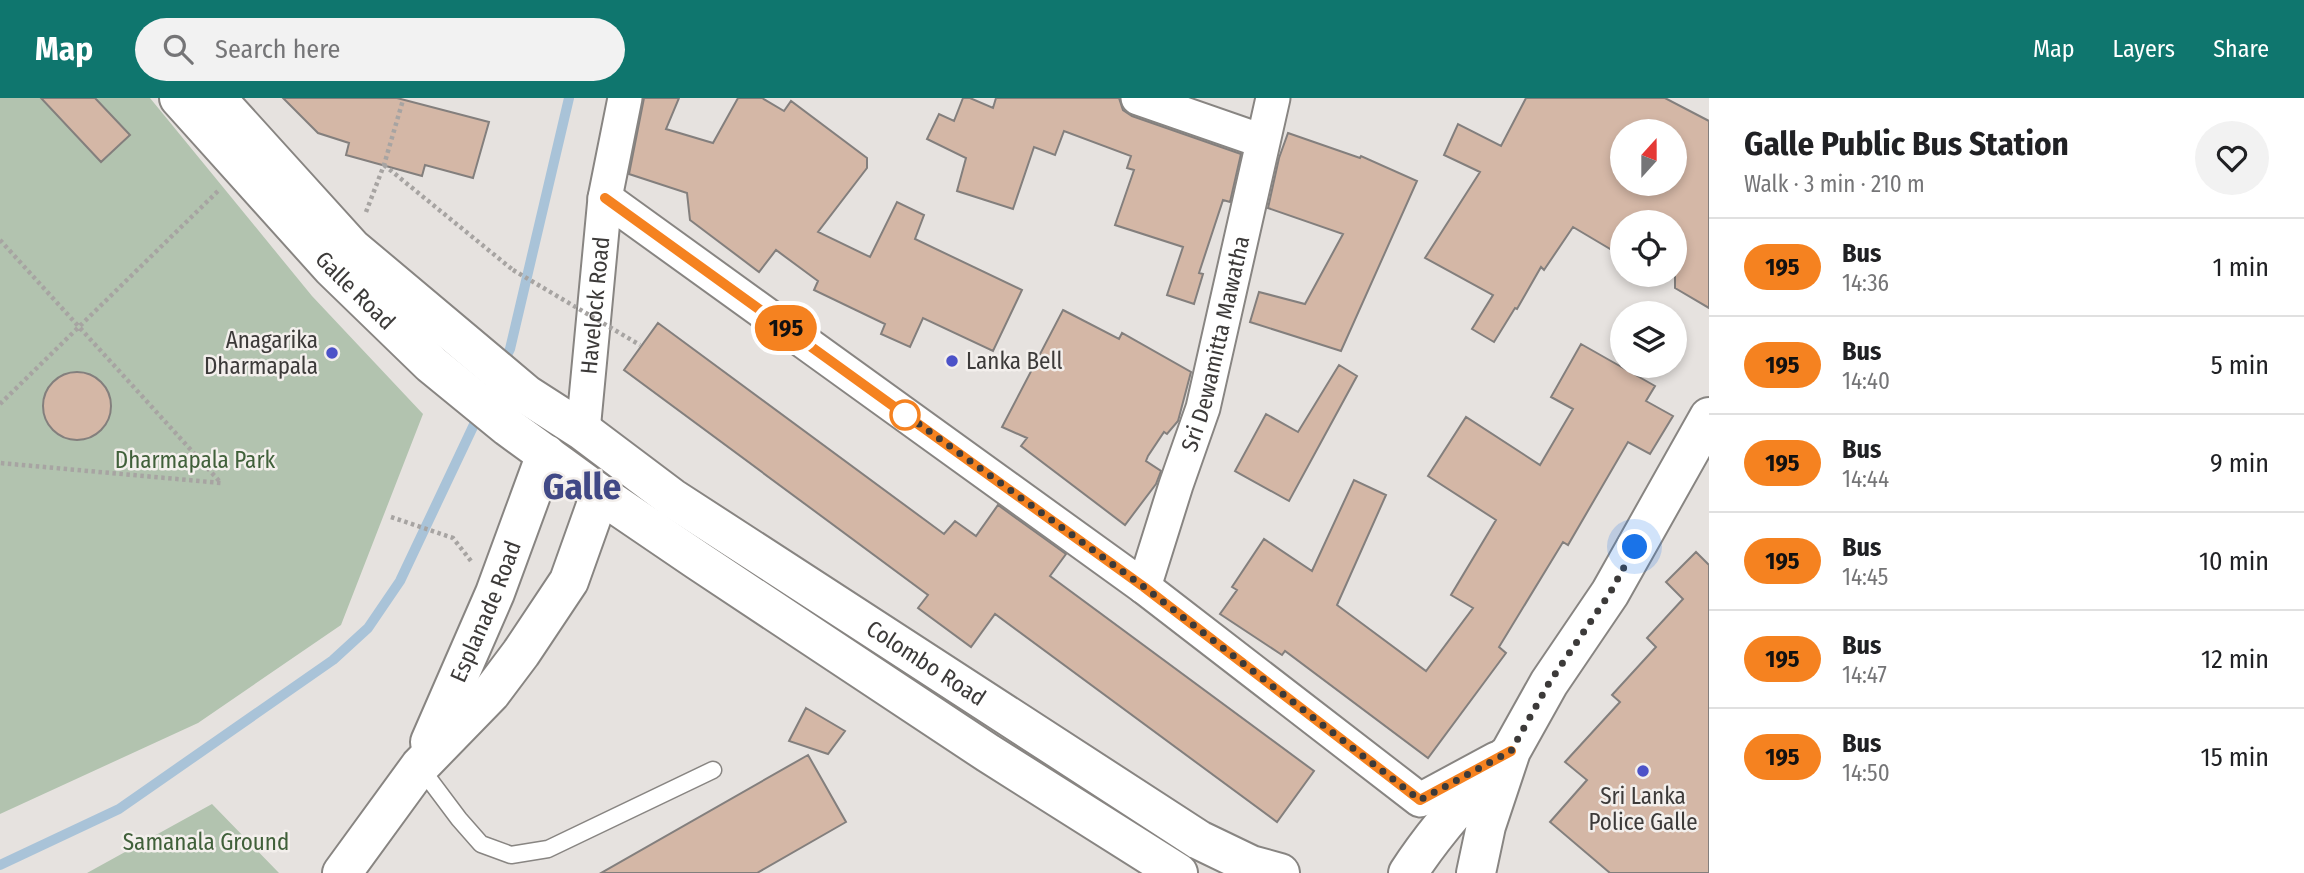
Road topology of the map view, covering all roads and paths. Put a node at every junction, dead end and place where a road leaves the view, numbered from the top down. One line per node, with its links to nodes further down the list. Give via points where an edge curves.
1 (179, 98): 9 (main road, Galle Road)
2 (216, 98): 12 (main road, Galle Road)
3 (625, 98): 10 (street, Havelock Road)
4 (1138, 98): 7 (street)
5 (1273, 98): 7 (street, Sri Dewamitta Mawatha)
6 (403, 100): 8 (path)
7 (1262, 141): 24 (street, Sri Dewamitta Mawatha, via 1203,408)
8 (384, 165): 12 (path); 14 (path, bridge, via 513,270)
9 (241, 169): 13 (path); 15 (main road, Galle Road, via 332,268 431,364)
10 (605, 198): 18 (street, Havelock Road); 24 (street)
11 (0, 240): 13 (path)
12 (352, 248): 15 (main road, Galle Road, via 458,336)
13 (79, 327): 16 (path); 20 (path, via 221,483)
14 (640, 345)
15 (504, 400): 18 (main road, Galle Road); 19 (main road, Galle Road)
16 (0, 404)
17 (1709, 417): 25 (main road, via 1610,593 1549,683)
18 (583, 431): 19 (main road); 21 (main road); 30 (main road, Colombo Road, via 672,498 1199,840 1251,865)
19 (550, 457): 21 (main road, Colombo Road); 26 (main road, Esplanade Road)
20 (0, 463)
21 (600, 494): 26 (main road, Esplanade Road, via 562,592 491,693); 29 (main road, Colombo Road, via 988,753)
22 (391, 517): 23 (path)
23 (453, 538)
24 (1144, 587): 25 (street, via 1420,800)
25 (1511, 751): 31 (main road, via 1464,799); 32 (main road)
26 (420, 766): 27 (lane, via 481,844 511,855 548,849); 28 (main road, Esplanade Road)
27 (713, 770)
28 (342, 873)
29 (1178, 873)
30 (1280, 873)
31 (1408, 873)
32 (1476, 873)

